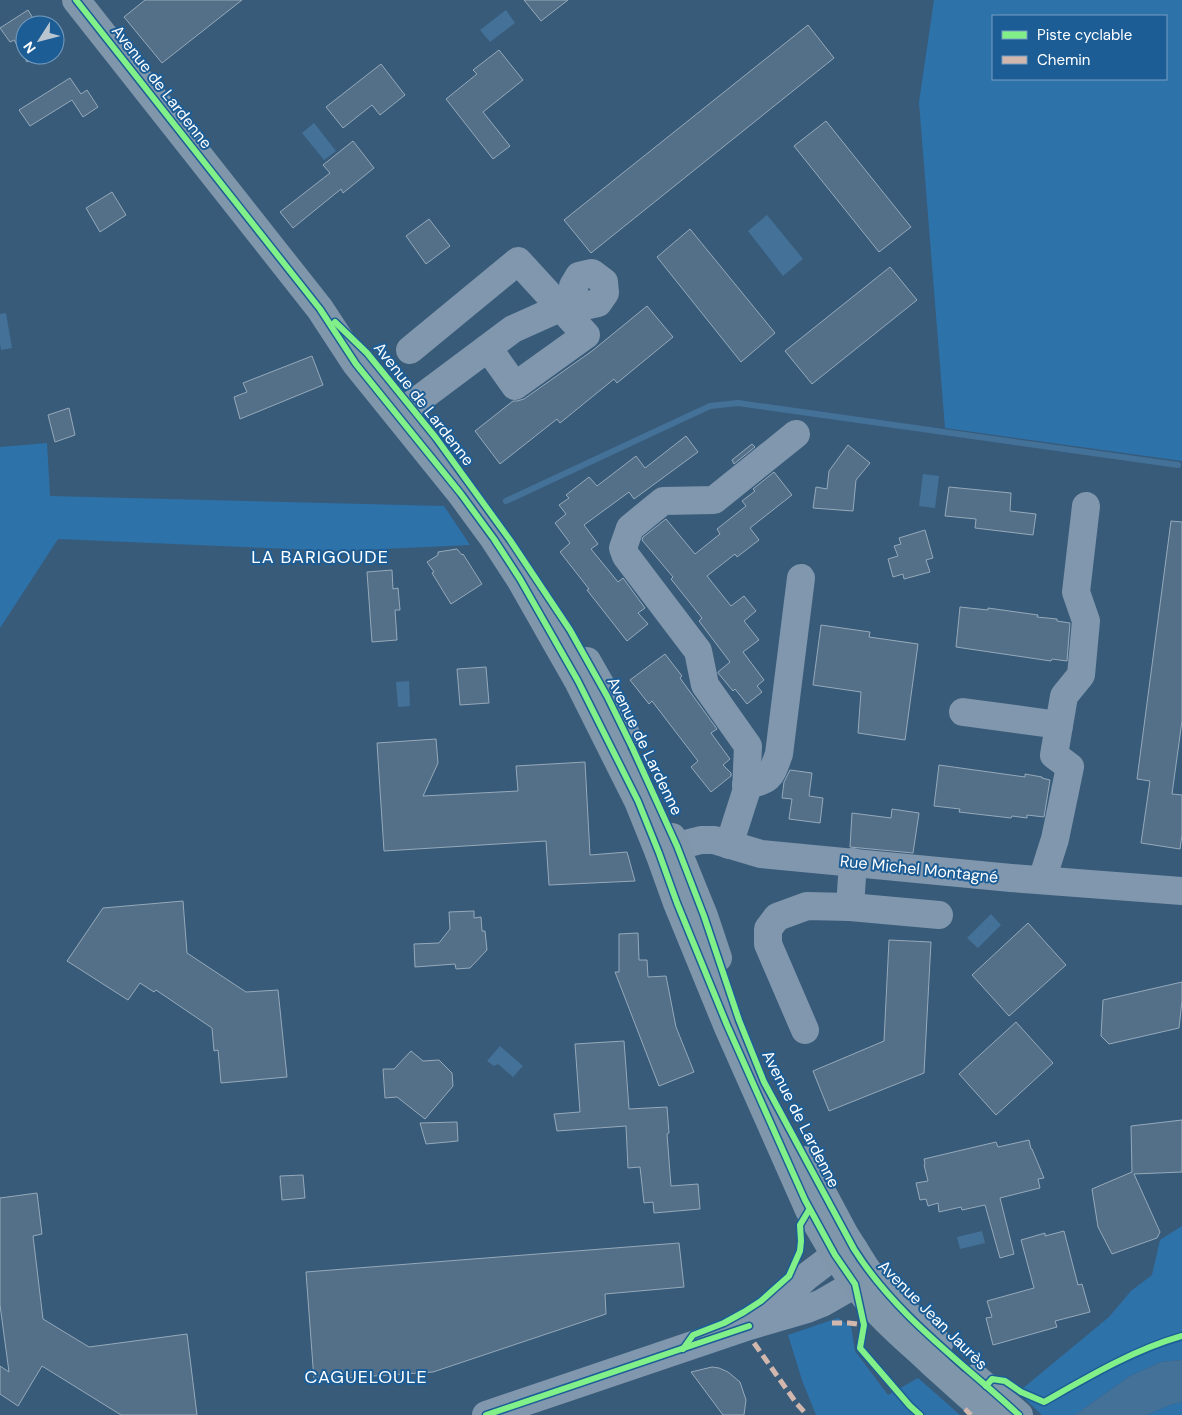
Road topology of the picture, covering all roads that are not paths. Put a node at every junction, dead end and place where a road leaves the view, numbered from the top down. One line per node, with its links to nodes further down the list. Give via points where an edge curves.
1 (76, 0): 5 (main road, Avenue de Lardenne, via 320,309 367,353)
2 (568, 304): 3 (street, via 513,329); 3 (street, via 586,335 516,386); 4 (street, via 518,261)
3 (488, 348): 5 (street)
4 (410, 350)
5 (404, 411): 13 (main road, Avenue de Lardenne, via 423,448 467,502 520,579 578,681 638,801)
6 (796, 434): 11 (street, via 714,500 663,501 630,528 623,548 698,651 705,685 748,746)
7 (1086, 506): 10 (street, via 1076,592 1086,620 1080,675 1064,696)
8 (801, 578): 11 (street, via 780,754 772,775)
9 (963, 712): 10 (street)
10 (1059, 725): 15 (street, via 1054,756 1070,767 1055,839)
11 (746, 785): 12 (street)
12 (729, 845): 13 (street, Rue Michel Montagné, via 701,840); 14 (street, Rue Michel Montagné, via 761,854)
13 (668, 850): 20 (main road, Avenue de Lardenne, via 677,903 807,1205)
14 (853, 862): 15 (street, Rue Michel Montagné); 17 (street)
15 (1042, 880): 16 (street, Rue Michel Montagné)
16 (1182, 891)
17 (850, 907): 18 (street); 19 (street, via 807,906 777,917 768,929 768,944)
18 (939, 915)
19 (804, 1030)
20 (853, 1264): 21 (street, via 822,1303); 22 (main road, Avenue Jean Jaurès, via 880,1314); 23 (main road, Avenue Jean Jaurès)
21 (486, 1415)
22 (991, 1415)
23 (1019, 1415)

